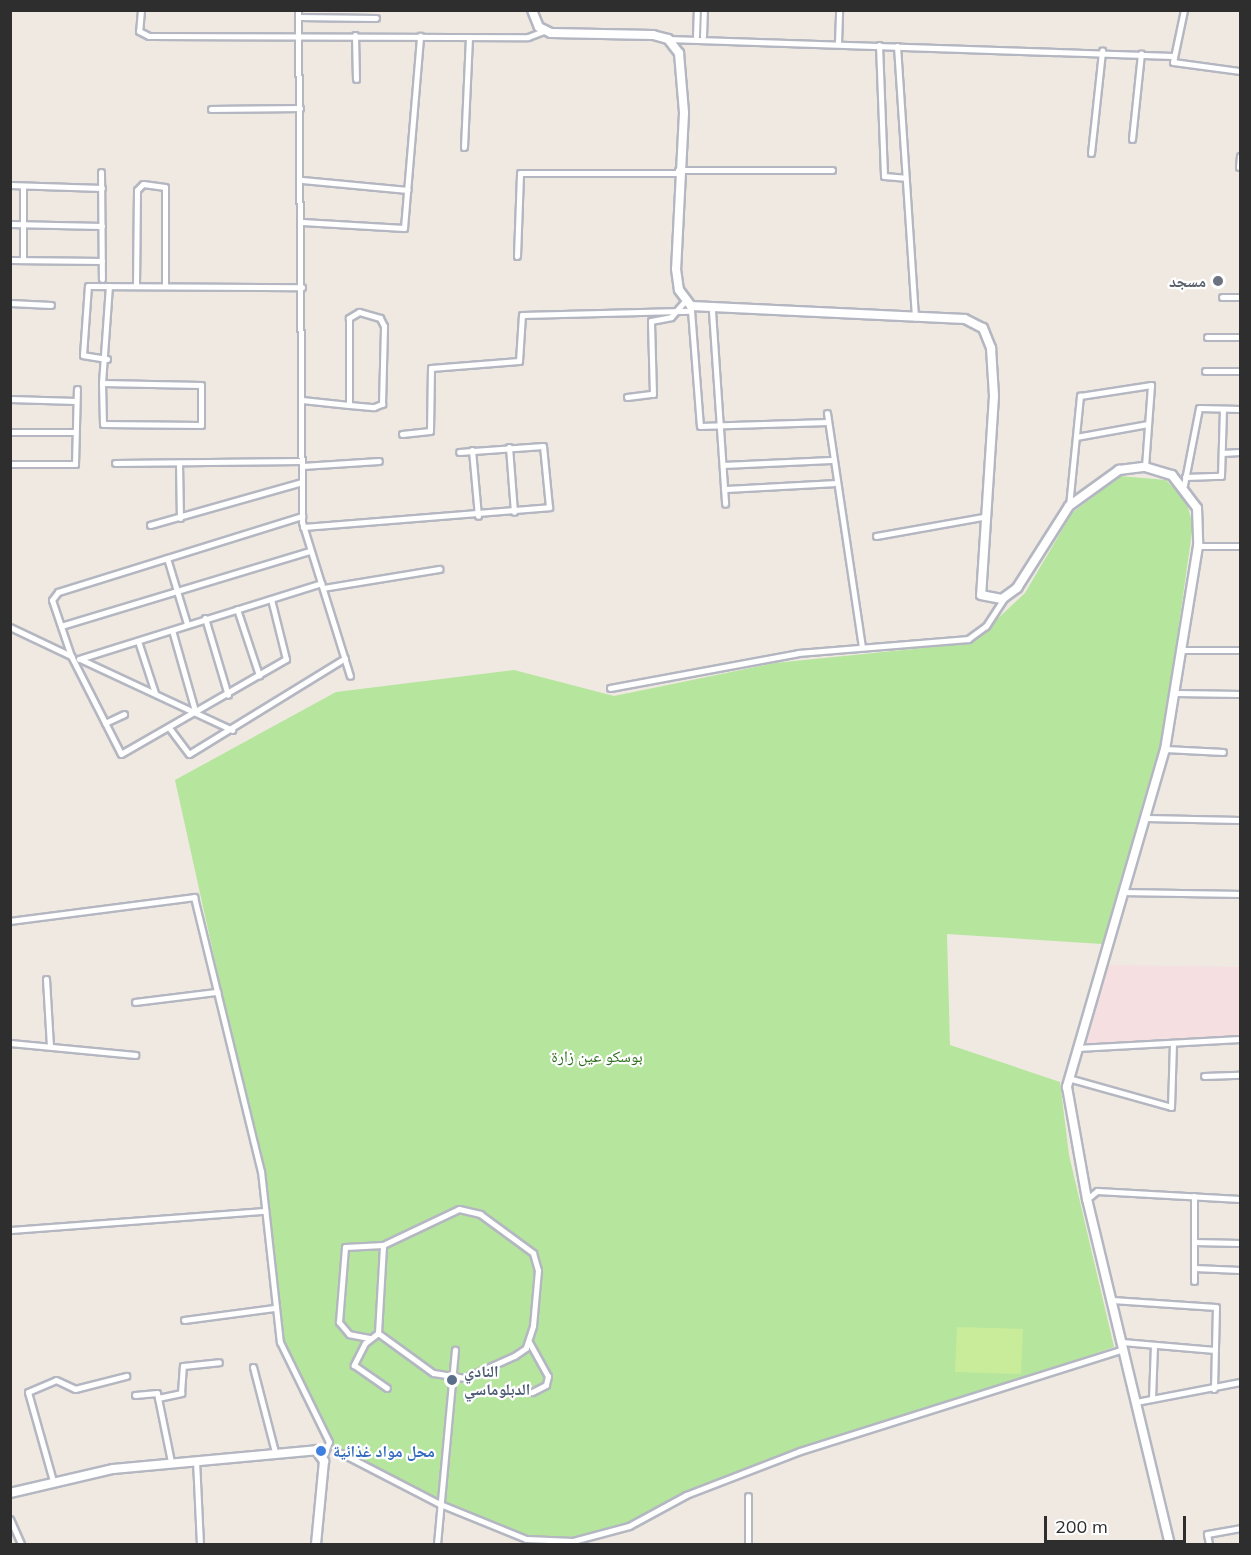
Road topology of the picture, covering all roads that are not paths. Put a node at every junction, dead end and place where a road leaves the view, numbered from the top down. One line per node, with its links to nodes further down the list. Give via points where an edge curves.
1 (141, 10): 11 (street, via 139,31 144,36)
2 (532, 10): 9 (main road)
3 (697, 10): 13 (street)
4 (704, 10): 14 (street)
5 (839, 10): 17 (street)
6 (1185, 10): 22 (street)
7 (298, 14): 8 (street); 11 (street)
8 (376, 18)
9 (544, 31): 15 (street, via 528,37); 16 (main road)
10 (355, 35): 11 (street); 12 (street); 24 (street)
11 (299, 36): 25 (street)
12 (420, 36): 15 (street); 40 (street)
13 (696, 36): 14 (street); 16 (street)
14 (704, 36): 17 (street)
15 (469, 37): 28 (street)
16 (668, 39): 34 (main road, via 679,53 683,76)
17 (838, 44): 18 (street)
18 (879, 45): 19 (street); 35 (street, via 884,176)
19 (897, 46): 20 (street); 35 (street)
20 (1102, 51): 21 (street); 29 (street)
21 (1141, 53): 22 (street); 27 (street)
22 (1173, 56): 23 (street, via 1179,66)
23 (1240, 71)
24 (356, 80)
25 (300, 108): 26 (street); 36 (street)
26 (211, 109)
27 (1132, 139)
28 (464, 147)
29 (1091, 153)
30 (1240, 156): 31 (street)
31 (1239, 166)
32 (832, 170): 34 (street)
33 (101, 172): 39 (street)
34 (678, 172): 45 (street, via 520,173); 58 (main road, via 676,269)
35 (905, 178): 61 (street)
36 (302, 180): 40 (street); 41 (street)
37 (10, 185): 38 (street)
38 (23, 186): 39 (street); 43 (street)
39 (102, 188): 44 (street)
40 (408, 190): 41 (street, via 402,230)
41 (302, 222): 53 (street)
42 (10, 224): 43 (street)
43 (23, 225): 44 (street); 47 (street)
44 (102, 226): 48 (street)
45 (517, 256)
46 (10, 260): 47 (street)
47 (22, 260): 48 (street)
48 (102, 261): 49 (street)
49 (102, 279)
50 (109, 286): 51 (street); 64 (street); 64 (street, via 85,290 83,355)
51 (136, 286): 52 (street); 52 (street, via 137,190 143,184 165,187)
52 (165, 286): 53 (street)
53 (302, 287): 71 (street)
54 (1222, 297): 55 (street)
55 (1240, 297)
56 (10, 303): 57 (street)
57 (51, 305)
58 (689, 306): 59 (street); 59 (street); 60 (main road); 79 (street, via 699,423)
59 (677, 311): 69 (street, via 651,321 653,394); 82 (street, via 522,315 519,361 431,368 430,431)
60 (712, 311): 61 (main road); 79 (street)
61 (915, 317): 106 (main road, via 972,321 989,339 994,417)
62 (1207, 337): 63 (street)
63 (1240, 337)
64 (107, 359): 67 (street)
65 (1205, 371): 66 (street)
66 (1240, 372)
67 (102, 383): 67 (street, via 198,384 201,425 104,425)
68 (77, 389): 72 (street)
69 (627, 397)
70 (10, 399): 72 (street)
71 (302, 400): 73 (street); 94 (street)
72 (76, 401): 81 (street)
73 (349, 405): 73 (street, via 378,407 385,394 382,321 354,312)
74 (1223, 409): 75 (street); 88 (street); 97 (street, via 1197,411)
75 (1240, 409)
76 (827, 413): 77 (street)
77 (828, 422): 79 (street); 89 (street)
78 (1148, 424): 83 (street); 83 (street, via 1148,384 1080,396); 96 (street)
79 (721, 428): 95 (street)
80 (10, 432): 81 (street)
81 (75, 432): 93 (street, via 73,466)
82 (402, 434)
83 (1076, 438): 102 (street)
84 (508, 447): 85 (street); 103 (street); 103 (street, via 543,446 550,497 549,507)
85 (472, 450): 86 (street); 105 (street)
86 (459, 452)
87 (1240, 452): 88 (street)
88 (1222, 453): 97 (street, via 1220,478)
89 (831, 460): 95 (street); 99 (street)
90 (379, 461): 94 (street)
91 (115, 463): 92 (street)
92 (179, 463): 94 (street); 107 (street)
93 (10, 464)
94 (302, 464): 98 (street)
95 (723, 465): 100 (street)
96 (1144, 467): 97 (main road); 102 (main road, via 1108,475)
97 (1185, 481): 111 (main road, via 1197,508)
98 (302, 482): 104 (street); 107 (street)
99 (834, 483): 100 (street); 127 (street)
100 (724, 489): 101 (street)
101 (724, 504)
102 (1069, 506): 118 (main road, via 1029,573)
103 (514, 512): 105 (street)
104 (302, 516): 109 (street); 114 (street)
105 (478, 516): 109 (street)
106 (983, 517): 110 (street); 118 (main road, via 978,590 987,599)
107 (180, 518): 108 (street)
108 (150, 525)
109 (303, 527): 113 (street)
110 (876, 536)
111 (1198, 546): 112 (street); 128 (main road)
112 (1240, 546)
113 (310, 551): 116 (street); 117 (street)
114 (167, 558): 117 (street); 123 (street, via 55,593 52,600)
115 (439, 569): 116 (street)
116 (322, 586): 119 (street); 132 (street)
117 (177, 591): 122 (street); 123 (street)
118 (1005, 597): 127 (street, via 986,626 968,639)
119 (271, 599): 120 (street); 133 (street, via 288,656)
120 (237, 609): 121 (street); 133 (street)
121 (205, 618): 122 (street); 139 (street)
122 (187, 624): 125 (street)
123 (61, 626): 130 (street)
124 (10, 627): 130 (street)
125 (171, 630): 126 (street); 140 (street)
126 (138, 641): 131 (street); 136 (street)
127 (862, 646): 135 (street)
128 (1182, 650): 129 (street); 137 (main road)
129 (1240, 650)
130 (71, 656): 131 (street); 142 (street)
131 (79, 658): 136 (street)
132 (345, 658): 134 (street); 144 (street)
133 (259, 675): 139 (street)
134 (350, 676)
135 (610, 688)
136 (155, 693): 140 (street)
137 (1176, 693): 138 (street); 145 (main road)
138 (1240, 694)
139 (228, 695): 140 (street)
140 (198, 711): 143 (street); 144 (street)
141 (124, 714): 142 (street)
142 (105, 723): 143 (street, via 121,754)
143 (170, 729): 144 (street, via 189,754)
144 (232, 730)
145 (1165, 749): 146 (street); 147 (main road)
146 (1223, 752)
147 (1146, 818): 148 (street); 149 (main road)
148 (1240, 820)
149 (1123, 892): 150 (street); 159 (main road)
150 (1240, 894)
151 (10, 921): 153 (street, via 192,896)
152 (46, 979): 158 (street)
153 (217, 992): 154 (street); 167 (street, via 259,1161)
154 (135, 1002)
155 (1240, 1039): 156 (street)
156 (1173, 1043): 159 (street); 163 (street, via 1171,1107)
157 (10, 1044): 158 (street)
158 (50, 1046): 160 (street)
159 (1076, 1048): 163 (main road)
160 (135, 1055)
161 (1240, 1075): 162 (street)
162 (1204, 1076)
163 (1068, 1078): 165 (main road)
164 (1194, 1196): 165 (street, via 1097,1191); 166 (street); 169 (street)
165 (1087, 1199): 175 (main road)
166 (1240, 1199)
167 (265, 1210): 168 (street); 176 (street)
168 (10, 1230)
169 (1194, 1242): 170 (street); 172 (street)
170 (1240, 1244)
171 (383, 1245): 178 (street); 179 (street, via 352,1244 343,1252 339,1322 349,1334); 180 (street, via 452,1210 480,1214 536,1257)
172 (1194, 1268): 173 (street); 174 (street)
173 (1240, 1270)
174 (1194, 1281)
175 (1112, 1300): 182 (main road); 184 (street, via 1212,1305 1218,1311)
176 (274, 1308): 177 (street); 199 (street, via 288,1365 329,1442)
177 (184, 1320)
178 (378, 1333): 179 (street); 188 (street, via 433,1373)
179 (369, 1338): 190 (street, via 356,1359 355,1371)
180 (530, 1342): 188 (street, via 514,1356 469,1377); 192 (street, via 548,1376 546,1385)
181 (1155, 1345): 182 (street); 184 (street); 195 (street)
182 (1122, 1346): 196 (main road); 205 (street, via 809,1448 594,1536 526,1539)
183 (455, 1350): 188 (street)
184 (1215, 1350): 191 (street)
185 (219, 1362): 194 (street, via 183,1366 181,1393)
186 (253, 1367): 197 (street)
187 (126, 1376): 202 (street, via 70,1389 56,1380 28,1392)
188 (452, 1378): 205 (street)
189 (1240, 1382): 191 (street)
190 (387, 1388)
191 (1214, 1389): 195 (street)
192 (532, 1392)
193 (135, 1395): 194 (street, via 154,1391)
194 (158, 1398): 201 (street)
195 (1152, 1399): 196 (street)
196 (1136, 1402): 213 (main road)
197 (275, 1452): 199 (main road, via 316,1450); 200 (main road)
198 (341, 1453): 205 (street)
199 (323, 1457): 210 (main road)
200 (196, 1460): 201 (main road); 209 (street)
201 (171, 1462): 202 (main road)
202 (53, 1481): 203 (main road)
203 (10, 1493)
204 (748, 1496): 212 (street)
205 (440, 1504): 211 (street)
206 (10, 1519): 208 (street)
207 (1240, 1528): 214 (street, via 1206,1534)
208 (21, 1545)
209 (200, 1545)
210 (316, 1545)
211 (437, 1545)
212 (748, 1545)
213 (1170, 1545)
214 (1209, 1545)

